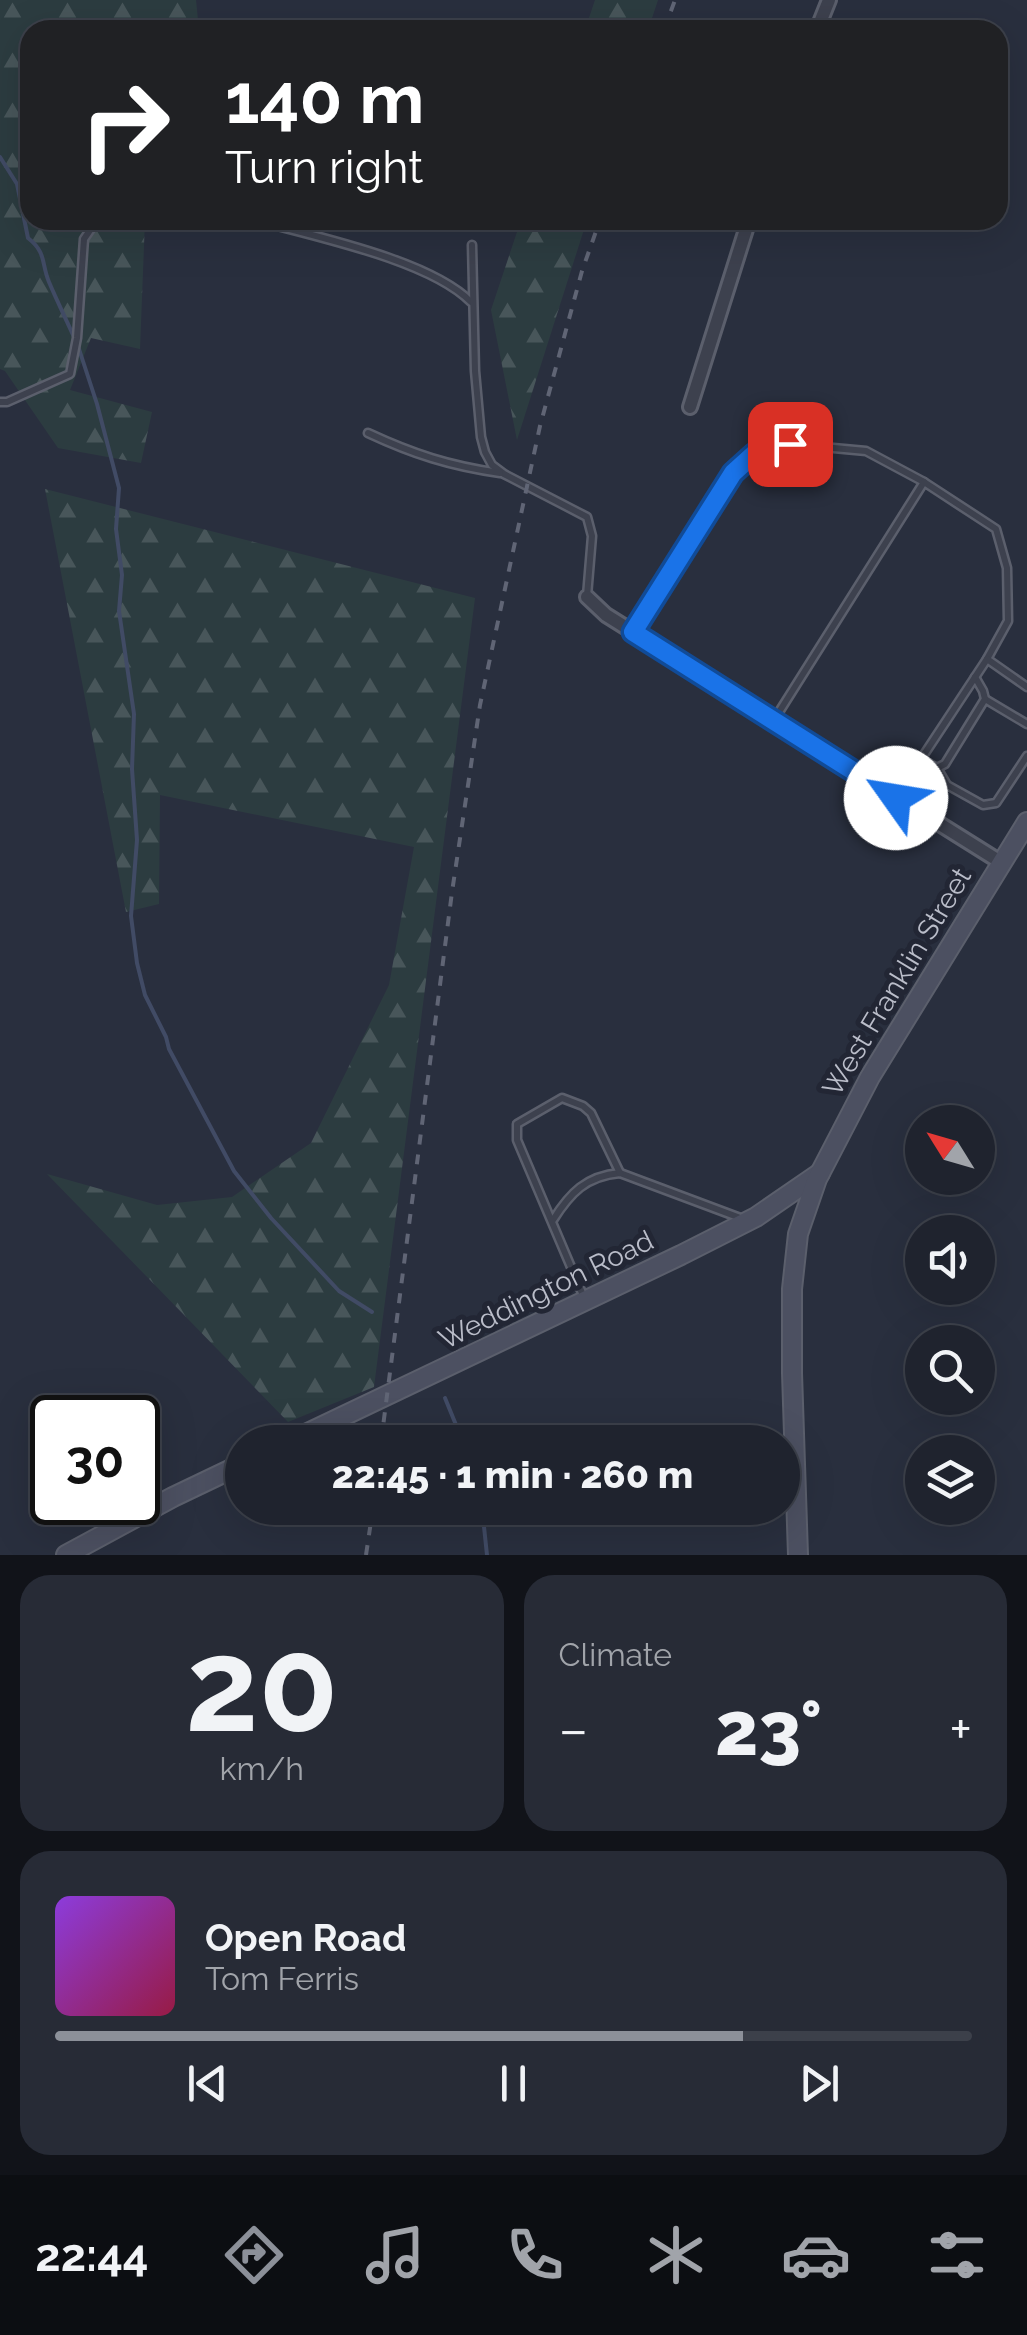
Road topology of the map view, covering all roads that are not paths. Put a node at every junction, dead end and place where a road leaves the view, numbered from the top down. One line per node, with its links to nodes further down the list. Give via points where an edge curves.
1 (90, 230): 6 (lane, via 70,374)
2 (290, 230): 5 (lane, via 389,258 457,288)
3 (746, 230): 7 (street)
4 (472, 245): 5 (lane)
5 (472, 303): 9 (lane, via 481,437 484,452)
6 (0, 402)
7 (690, 407)
8 (368, 433): 9 (lane, via 412,454)
9 (504, 474): 11 (lane, via 587,517 592,536)
10 (924, 482): 12 (lane, via 866,451 790,444 754,454 715,499); 13 (lane, via 996,529 1007,568 1008,620); 17 (lane)
11 (586, 597): 12 (street)
12 (633, 632): 17 (street)
13 (987, 659): 14 (lane); 15 (lane)
14 (975, 677): 16 (lane); 20 (lane)
15 (1027, 687)
16 (985, 698): 18 (lane); 21 (lane)
17 (774, 721): 23 (street)
18 (1027, 724)
19 (1027, 756): 22 (lane)
20 (921, 759): 21 (lane); 23 (lane)
21 (937, 768): 22 (lane, via 948,785 983,805 996,803)
22 (1023, 769)
23 (896, 798): 25 (street)
24 (1027, 822): 25 (main road, West Franklin Street)
25 (1002, 863): 27 (main road, West Franklin Street, via 870,1077)
26 (620, 1173): 28 (lane); 29 (lane, via 568,1195); 29 (lane, via 590,1113 569,1099 517,1124 516,1140)
27 (820, 1173): 28 (main road, Weddington Road); 34 (main road, West Franklin Street, via 798,1234 792,1290)
28 (746, 1220): 30 (main road, Weddington Road)
29 (552, 1222): 30 (lane)
30 (585, 1302): 31 (main road, Weddington Road)
31 (324, 1425)
32 (225, 1472): 33 (main road)
33 (66, 1555)
34 (798, 1555)

